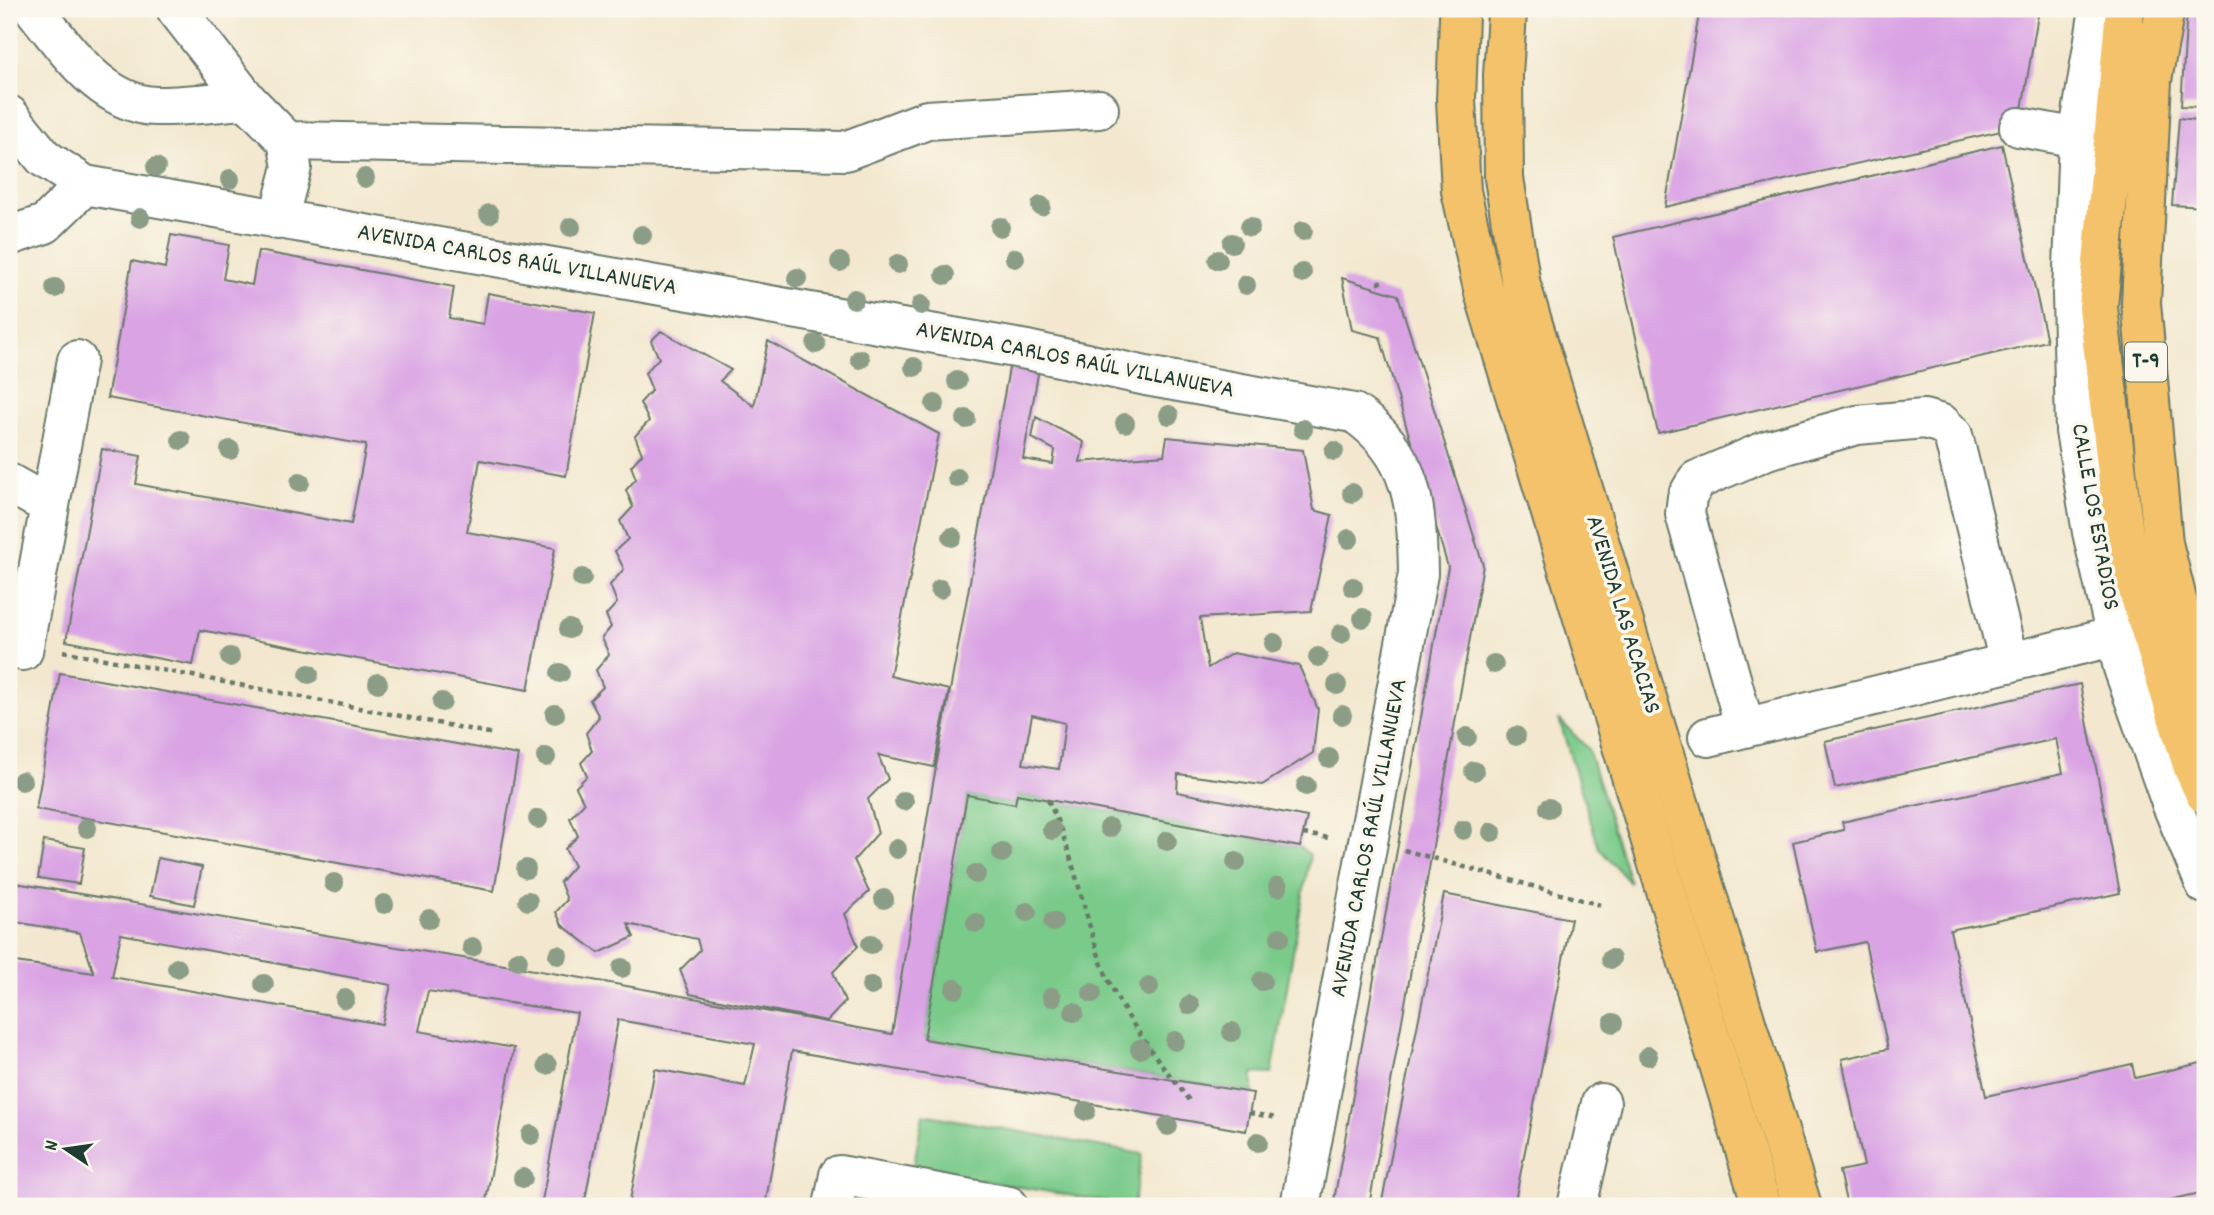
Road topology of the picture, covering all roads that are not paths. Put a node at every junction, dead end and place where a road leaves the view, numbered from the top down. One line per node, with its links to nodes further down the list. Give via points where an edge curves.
1 (34, 9): 8 (street, via 74,59 113,93 146,106)
2 (176, 9): 8 (street)
3 (2099, 9): 12 (street, CALLE LOS ESTADIOS)
4 (2125, 9): 26 (main road, via 2098,307 2126,552)
5 (2165, 9): 23 (main road, T-9, via 2152,79 2141,303 2163,543)
6 (1507, 13): 34 (main road, AVENIDA LAS ACACIAS, via 1504,178 1521,285)
7 (1459, 16): 33 (main road, AVENIDA LAS ACACIAS, via 1456,100 1461,191 1484,293)
8 (247, 100): 13 (street)
9 (1099, 109): 13 (street, via 927,120 845,151)
10 (9, 115): 14 (street, AVENIDA CARLOS RAÚL VILLANUEVA, via 44,158)
11 (2019, 127): 12 (street)
12 (2078, 138): 20 (street, CALLE LOS ESTADIOS, via 2072,294 2075,431)
13 (287, 141): 15 (street, via 292,167)
14 (85, 185): 15 (street, AVENIDA CARLOS RAÚL VILLANUEVA); 16 (street, via 45,224)
15 (278, 220): 31 (street, AVENIDA CARLOS RAÚL VILLANUEVA, via 1027,350 1354,413 1376,428 1396,452 1409,486 1417,528 1418,574)
16 (9, 236)
17 (77, 360): 19 (street)
18 (9, 483): 19 (street)
19 (50, 506): 21 (street)
20 (2116, 636): 22 (street); 27 (street, CALLE LOS ESTADIOS, via 2171,803)
21 (23, 648)
22 (2009, 663): 24 (street); 24 (street, via 1953,435 1942,424 1924,419 1857,425 1767,450 1697,480 1687,497 1685,514)
23 (2205, 711)
24 (1745, 728): 25 (street)
25 (1708, 737)
26 (2205, 794)
27 (2205, 884)
28 (1601, 1103): 32 (street)
29 (833, 1206): 30 (street, via 839,1175)
30 (1009, 1206)
31 (1300, 1206)
32 (1577, 1206)
33 (1762, 1206)
34 (1802, 1206)

